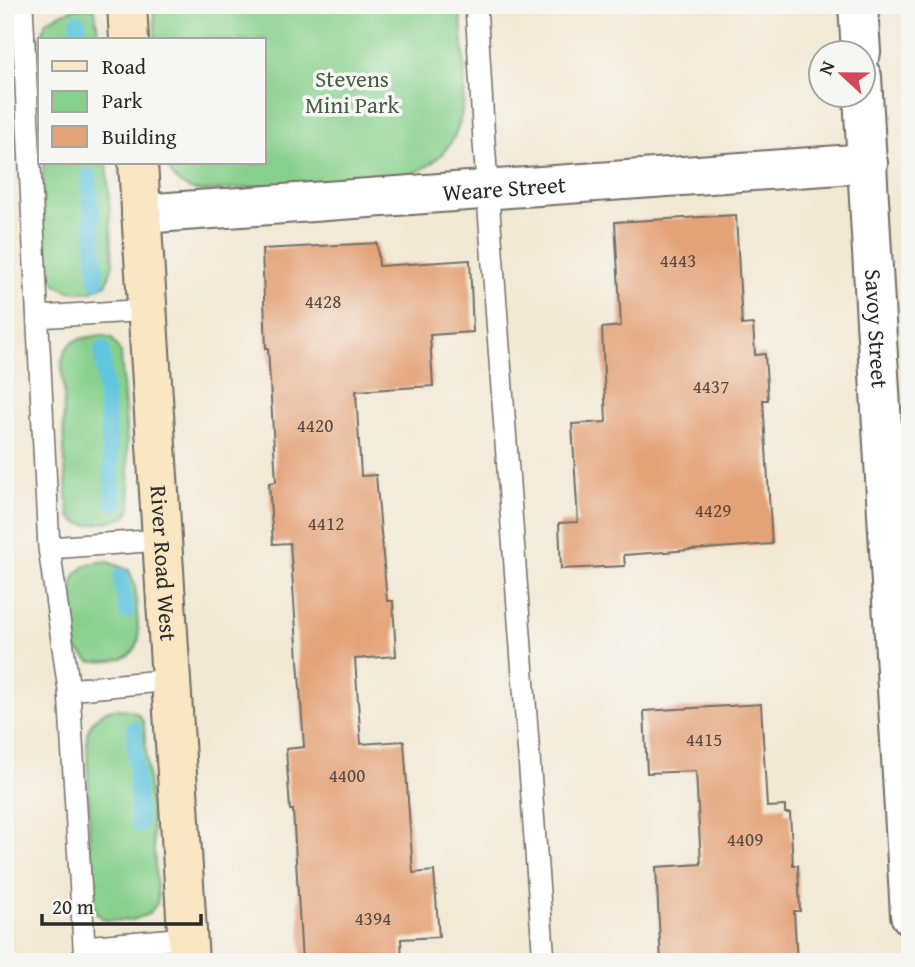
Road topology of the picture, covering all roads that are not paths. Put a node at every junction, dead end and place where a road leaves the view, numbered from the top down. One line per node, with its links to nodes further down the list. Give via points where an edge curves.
1 (22, 5): 13 (lane)
2 (127, 5): 5 (main road)
3 (476, 5): 10 (lane)
4 (858, 5): 6 (street)
5 (129, 38)
6 (860, 38)
7 (865, 108): 8 (street, Savoy Street)
8 (868, 163): 10 (street, Weare Street); 18 (street, Savoy Street)
9 (138, 164): 11 (main road, River Road West)
10 (488, 190): 11 (street, Weare Street); 21 (lane)
11 (141, 214): 12 (main road, River Road West)
12 (148, 310): 13 (lane); 14 (main road, River Road West)
13 (37, 317): 15 (lane)
14 (161, 540): 15 (lane); 16 (main road, River Road West)
15 (49, 548): 17 (lane)
16 (170, 680): 17 (lane); 19 (main road, River Road West)
17 (69, 690): 20 (lane)
18 (910, 915)
19 (188, 950): 20 (lane)
20 (85, 955)
21 (544, 962)

